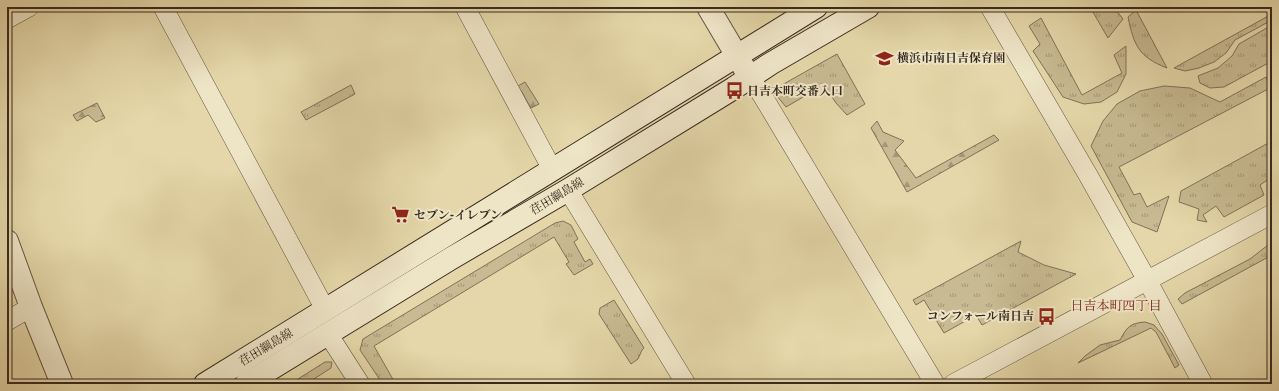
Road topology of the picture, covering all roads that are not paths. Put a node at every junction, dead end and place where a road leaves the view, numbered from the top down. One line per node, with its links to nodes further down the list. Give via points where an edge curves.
1 (28, 7): 8 (street)
2 (163, 7): 17 (street)
3 (465, 7): 11 (street)
4 (708, 7): 9 (main road)
5 (816, 7): 9 (main road, 荏田綱島線)
6 (868, 7): 10 (main road, 荏田綱島線)
7 (990, 7): 15 (street)
8 (7, 18)
9 (737, 56): 10 (main road); 11 (main road, 荏田綱島線)
10 (750, 78): 12 (main road, 荏田綱島線); 25 (street)
11 (552, 169): 17 (main road, 荏田綱島線)
12 (568, 190): 19 (main road, 荏田綱島線); 24 (street)
13 (1272, 214): 15 (street)
14 (7, 241): 16 (main road)
15 (1147, 280): 26 (street); 27 (street)
16 (32, 307): 18 (street); 20 (main road)
17 (326, 310): 21 (main road, 荏田綱島線)
18 (7, 321)
19 (328, 334): 22 (main road, 荏田綱島線); 23 (street)
20 (62, 384)
21 (205, 384)
22 (246, 384)
23 (360, 384)
24 (686, 384)
25 (935, 384)
26 (953, 384)
27 (1203, 384)

